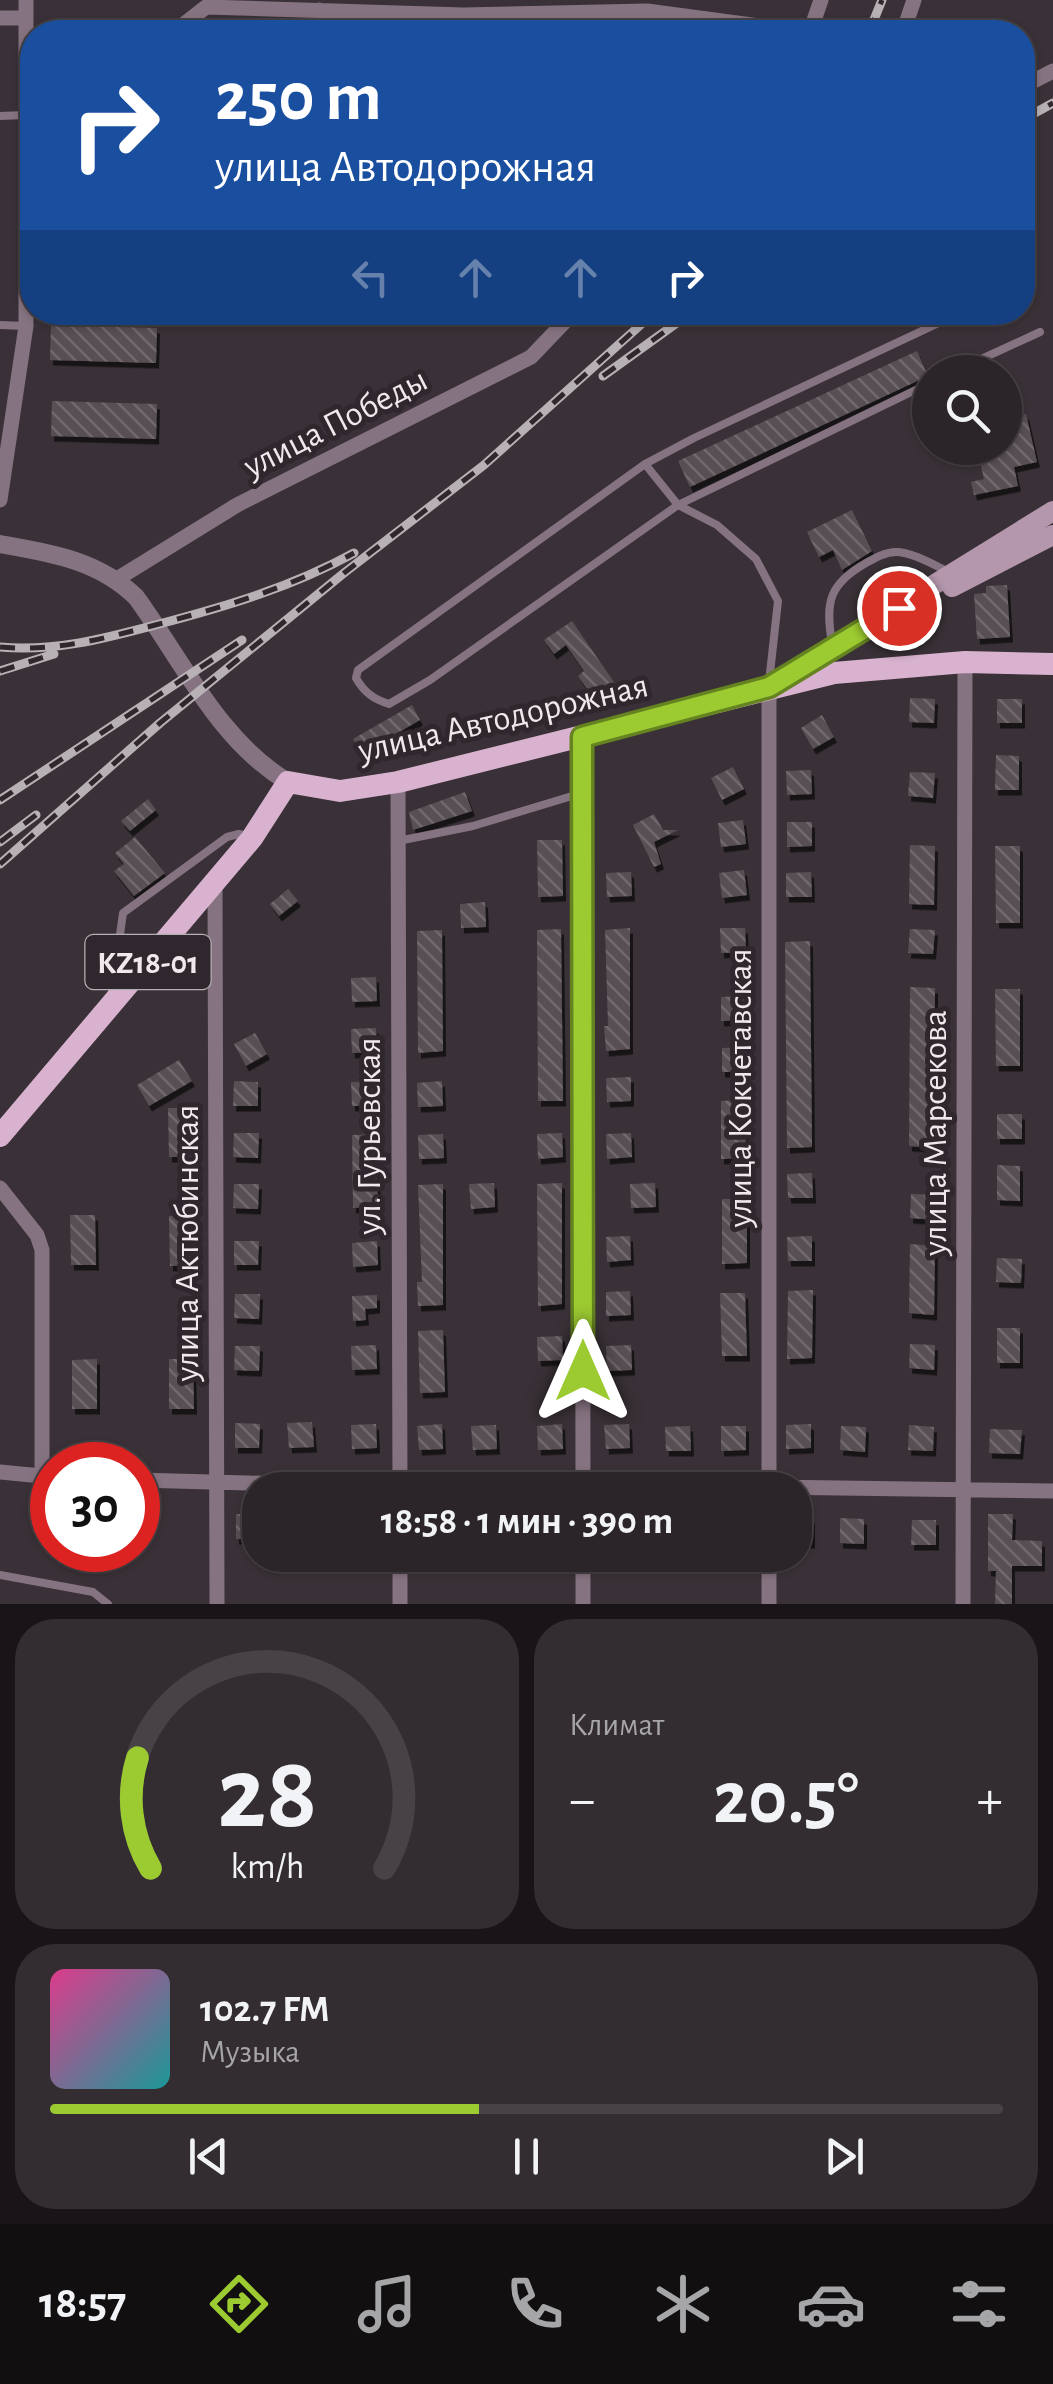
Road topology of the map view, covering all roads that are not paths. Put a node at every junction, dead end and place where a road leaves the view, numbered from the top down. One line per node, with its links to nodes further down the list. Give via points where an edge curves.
1 (26, 0): 7 (street)
2 (206, 3): 5 (street); 8 (street)
3 (647, 6): 4 (street); 10 (street)
4 (463, 7): 5 (street)
5 (319, 10): 9 (street)
6 (0, 18): 7 (street)
7 (26, 18)
8 (187, 20)
9 (319, 20)
10 (733, 20)
11 (0, 325): 14 (lane)
12 (562, 325): 25 (street, улица Победы, via 531,357 237,506)
13 (934, 325): 18 (lane)
14 (26, 326): 19 (street)
15 (1040, 332): 16 (lane)
16 (990, 355)
17 (912, 393): 20 (lane)
18 (645, 464): 20 (lane); 20 (lane, via 358,670 361,686 389,704)
19 (0, 500)
20 (678, 505): 30 (lane, via 716,525 756,559 778,601)
21 (1053, 511): 24 (main road)
22 (1053, 535): 26 (main road)
23 (0, 544): 25 (street, via 77,560)
24 (952, 573): 26 (main road); 27 (lane, via 898,551 844,575 830,600)
25 (117, 579): 32 (street, via 238,740)
26 (899, 608): 27 (main road)
27 (833, 647): 30 (main road)
28 (965, 662): 29 (main road, улица Автодорожная); 30 (main road, улица Автодорожная, via 834,673); 52 (street, улица Марсекова)
29 (1053, 664)
30 (769, 687): 31 (main road, улица Автодорожная); 45 (street, улица Кокчетавская)
31 (582, 737): 33 (main road, улица Автодорожная); 34 (street)
32 (288, 782): 33 (main road, улица Автодорожная, via 340,792); 35 (main road, KZ18-01)
33 (398, 782): 36 (street, ул. Гурьевская)
34 (582, 793): 36 (lane); 44 (street)
35 (252, 838): 37 (main road, KZ18-01); 38 (lane, via 227,836 123,914)
36 (398, 841): 43 (street, ул. Гурьевская)
37 (215, 883): 38 (main road, KZ18-01); 48 (street, улица Актюбинская)
38 (109, 1008): 39 (main road, KZ18-01)
39 (0, 1136)
40 (0, 1188): 41 (street, via 42,1250)
41 (46, 1442)
42 (0, 1472): 46 (street)
43 (400, 1472)
44 (583, 1472)
45 (769, 1472)
46 (30, 1475)
47 (160, 1481): 48 (street)
48 (216, 1483): 49 (street); 58 (street, улица Актюбинская)
49 (242, 1484)
50 (812, 1489): 52 (street)
51 (1053, 1490): 52 (street)
52 (963, 1491): 62 (street, улица Марсекова)
53 (400, 1572): 59 (street)
54 (583, 1572): 60 (street)
55 (769, 1572): 61 (street)
56 (0, 1575): 57 (lane, via 93,1592)
57 (108, 1604)
58 (217, 1604)
59 (400, 1604)
60 (583, 1604)
61 (769, 1604)
62 (963, 1604)

